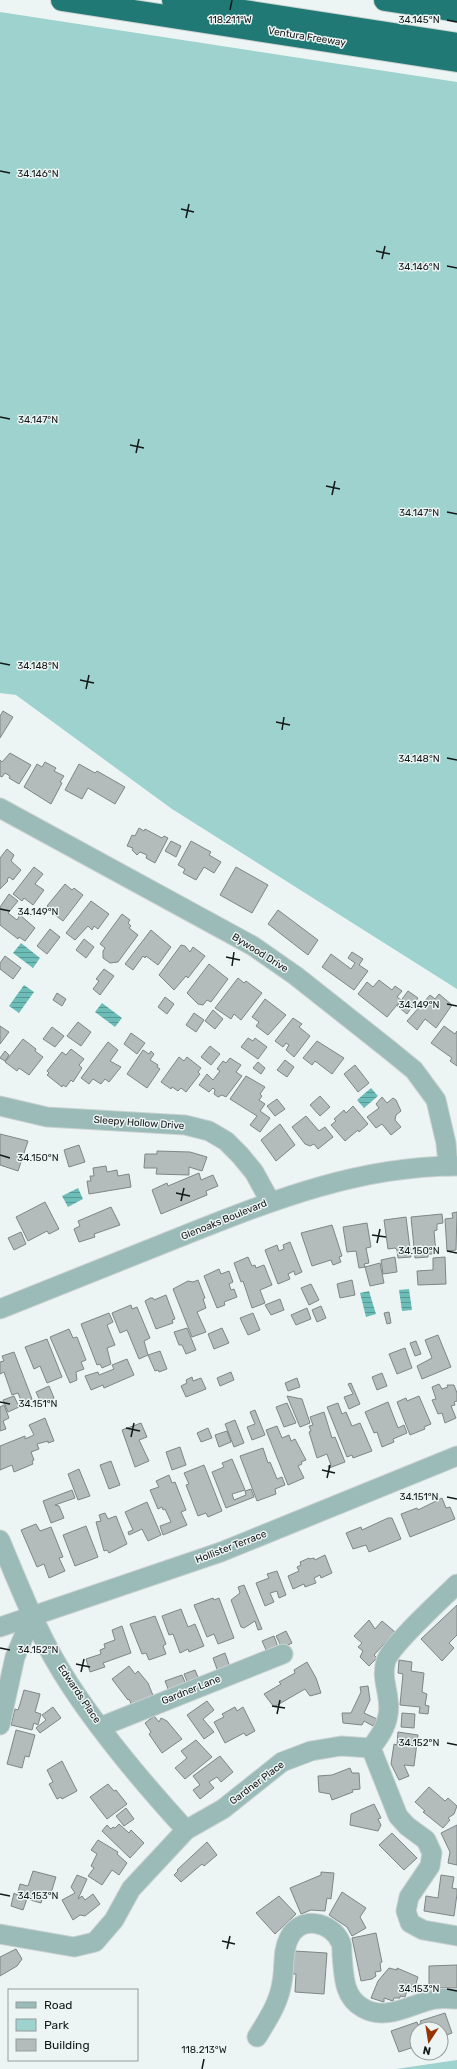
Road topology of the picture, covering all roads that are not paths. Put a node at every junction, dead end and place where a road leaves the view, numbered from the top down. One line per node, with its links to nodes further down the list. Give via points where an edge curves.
1 (62, 0): 6 (highway, Ventura Freeway)
2 (173, 0): 5 (highway)
3 (385, 0): 4 (highway)
4 (457, 11)
5 (457, 44)
6 (457, 61)
7 (0, 808): 9 (street, Bywood Drive, via 253,946 296,976 381,1043 414,1070 436,1100)
8 (0, 1106): 10 (street, Sleepy Hollow Drive, via 47,1117 185,1125 209,1131 226,1141 240,1154 254,1172)
9 (453, 1166): 10 (street, Glenoaks Boulevard, via 389,1172 326,1183)
10 (270, 1201): 11 (street, Glenoaks Boulevard)
11 (0, 1309)
12 (457, 1456): 15 (street, Hollister Terrace, via 221,1552)
13 (0, 1540): 15 (street, Edwards Place)
14 (457, 1584): 20 (street, via 396,1645 386,1659 383,1676 389,1714 384,1731)
15 (32, 1617): 16 (street, Hollister Terrace); 18 (street, via 15,1657); 19 (street, Edwards Place, via 70,1685)
16 (0, 1627)
17 (283, 1654): 19 (street, Gardner Lane)
18 (0, 1725)
19 (100, 1727): 21 (street, Edwards Place, via 134,1773)
20 (372, 1748): 21 (street, Gardner Place, via 340,1746 311,1751 282,1762 223,1809); 23 (street, via 398,1816 426,1840 432,1853 430,1866 409,1897 406,1911 410,1922 423,1930)
21 (186, 1830): 22 (street, Gardner Place, via 131,1889 114,1920 95,1942 74,1947)
22 (0, 1934)
23 (457, 1936)
24 (457, 1999): 25 (street, via 436,1999 394,2012 378,2014 363,2008 350,1997 344,1982 341,1943 335,1933 311,1922 299,1926 289,1936 284,1950 282,1982 275,2008)
25 (257, 2037)

